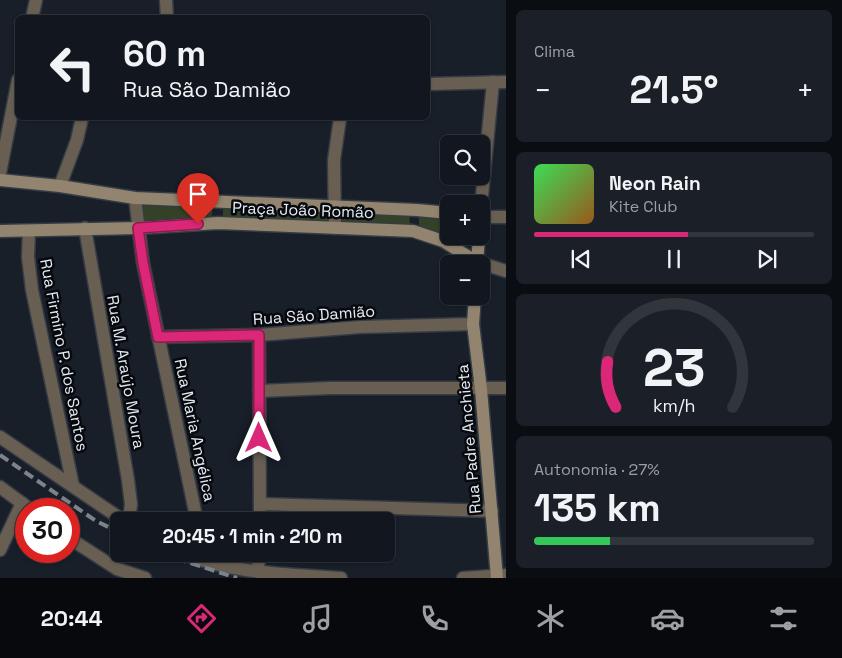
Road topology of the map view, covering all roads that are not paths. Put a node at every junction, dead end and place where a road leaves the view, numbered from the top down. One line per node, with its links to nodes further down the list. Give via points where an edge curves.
1 (36, 0): 3 (street)
2 (166, 0): 4 (street)
3 (33, 15)
4 (167, 15)
5 (500, 82): 6 (street); 14 (street)
6 (430, 84)
7 (15, 90): 8 (street)
8 (10, 107): 11 (street)
9 (82, 120): 13 (street)
10 (340, 120): 17 (street, via 334,160)
11 (0, 173)
12 (0, 180): 13 (street, Praça João Romão)
13 (60, 186): 15 (street, Praça João Romão)
14 (483, 195)
15 (135, 198): 16 (street, Praça João Romão); 24 (street, Rua Maria Angélica)
16 (220, 202): 17 (street, Praça João Romão); 22 (street)
17 (333, 206): 18 (street, Praça João Romão); 25 (street)
18 (417, 210): 19 (street, Praça João Romão); 28 (street)
19 (440, 212)
20 (490, 217): 21 (street)
21 (506, 217)
22 (218, 223): 24 (street, Praça João Romão); 25 (street, Praça João Romão)
23 (85, 228): 24 (street, Praça João Romão); 27 (street, Praça João Romão); 46 (street, Rua M. Araújo Moura, via 128,480)
24 (138, 228): 35 (street, Rua Maria Angélica)
25 (334, 228): 28 (street, Praça João Romão)
26 (0, 231): 27 (street, Praça João Romão)
27 (29, 231): 40 (street, Rua Firmino P. dos Santos, via 32,290)
28 (413, 231): 29 (street, Praça João Romão, via 443,241)
29 (465, 255)
30 (490, 267): 31 (street)
31 (506, 271)
32 (474, 305): 33 (street, Rua Padre Anchieta)
33 (473, 324): 34 (street, Rua São Damião, via 360,327); 37 (street, Rua Padre Anchieta)
34 (259, 335): 35 (street, Rua São Damião); 38 (street)
35 (158, 337): 47 (street, Rua Maria Angélica)
36 (506, 388): 37 (street)
37 (481, 389): 38 (street); 44 (street, Rua Padre Anchieta)
38 (259, 390): 43 (street)
39 (0, 437): 40 (street)
40 (73, 486): 45 (street)
41 (0, 487): 42 (street)
42 (15, 498)
43 (261, 504): 44 (street); 48 (street)
44 (492, 511): 56 (street, Rua Padre Anchieta)
45 (111, 512)
46 (130, 512)
47 (196, 512)
48 (261, 512)
49 (15, 525): 51 (street)
50 (80, 546): 55 (street)
51 (0, 550)
52 (218, 562): 54 (street)
53 (258, 562): 54 (street)
54 (258, 572): 58 (street)
55 (116, 574): 57 (street)
56 (500, 576): 59 (street)
57 (145, 578)
58 (341, 578)
59 (464, 578)

